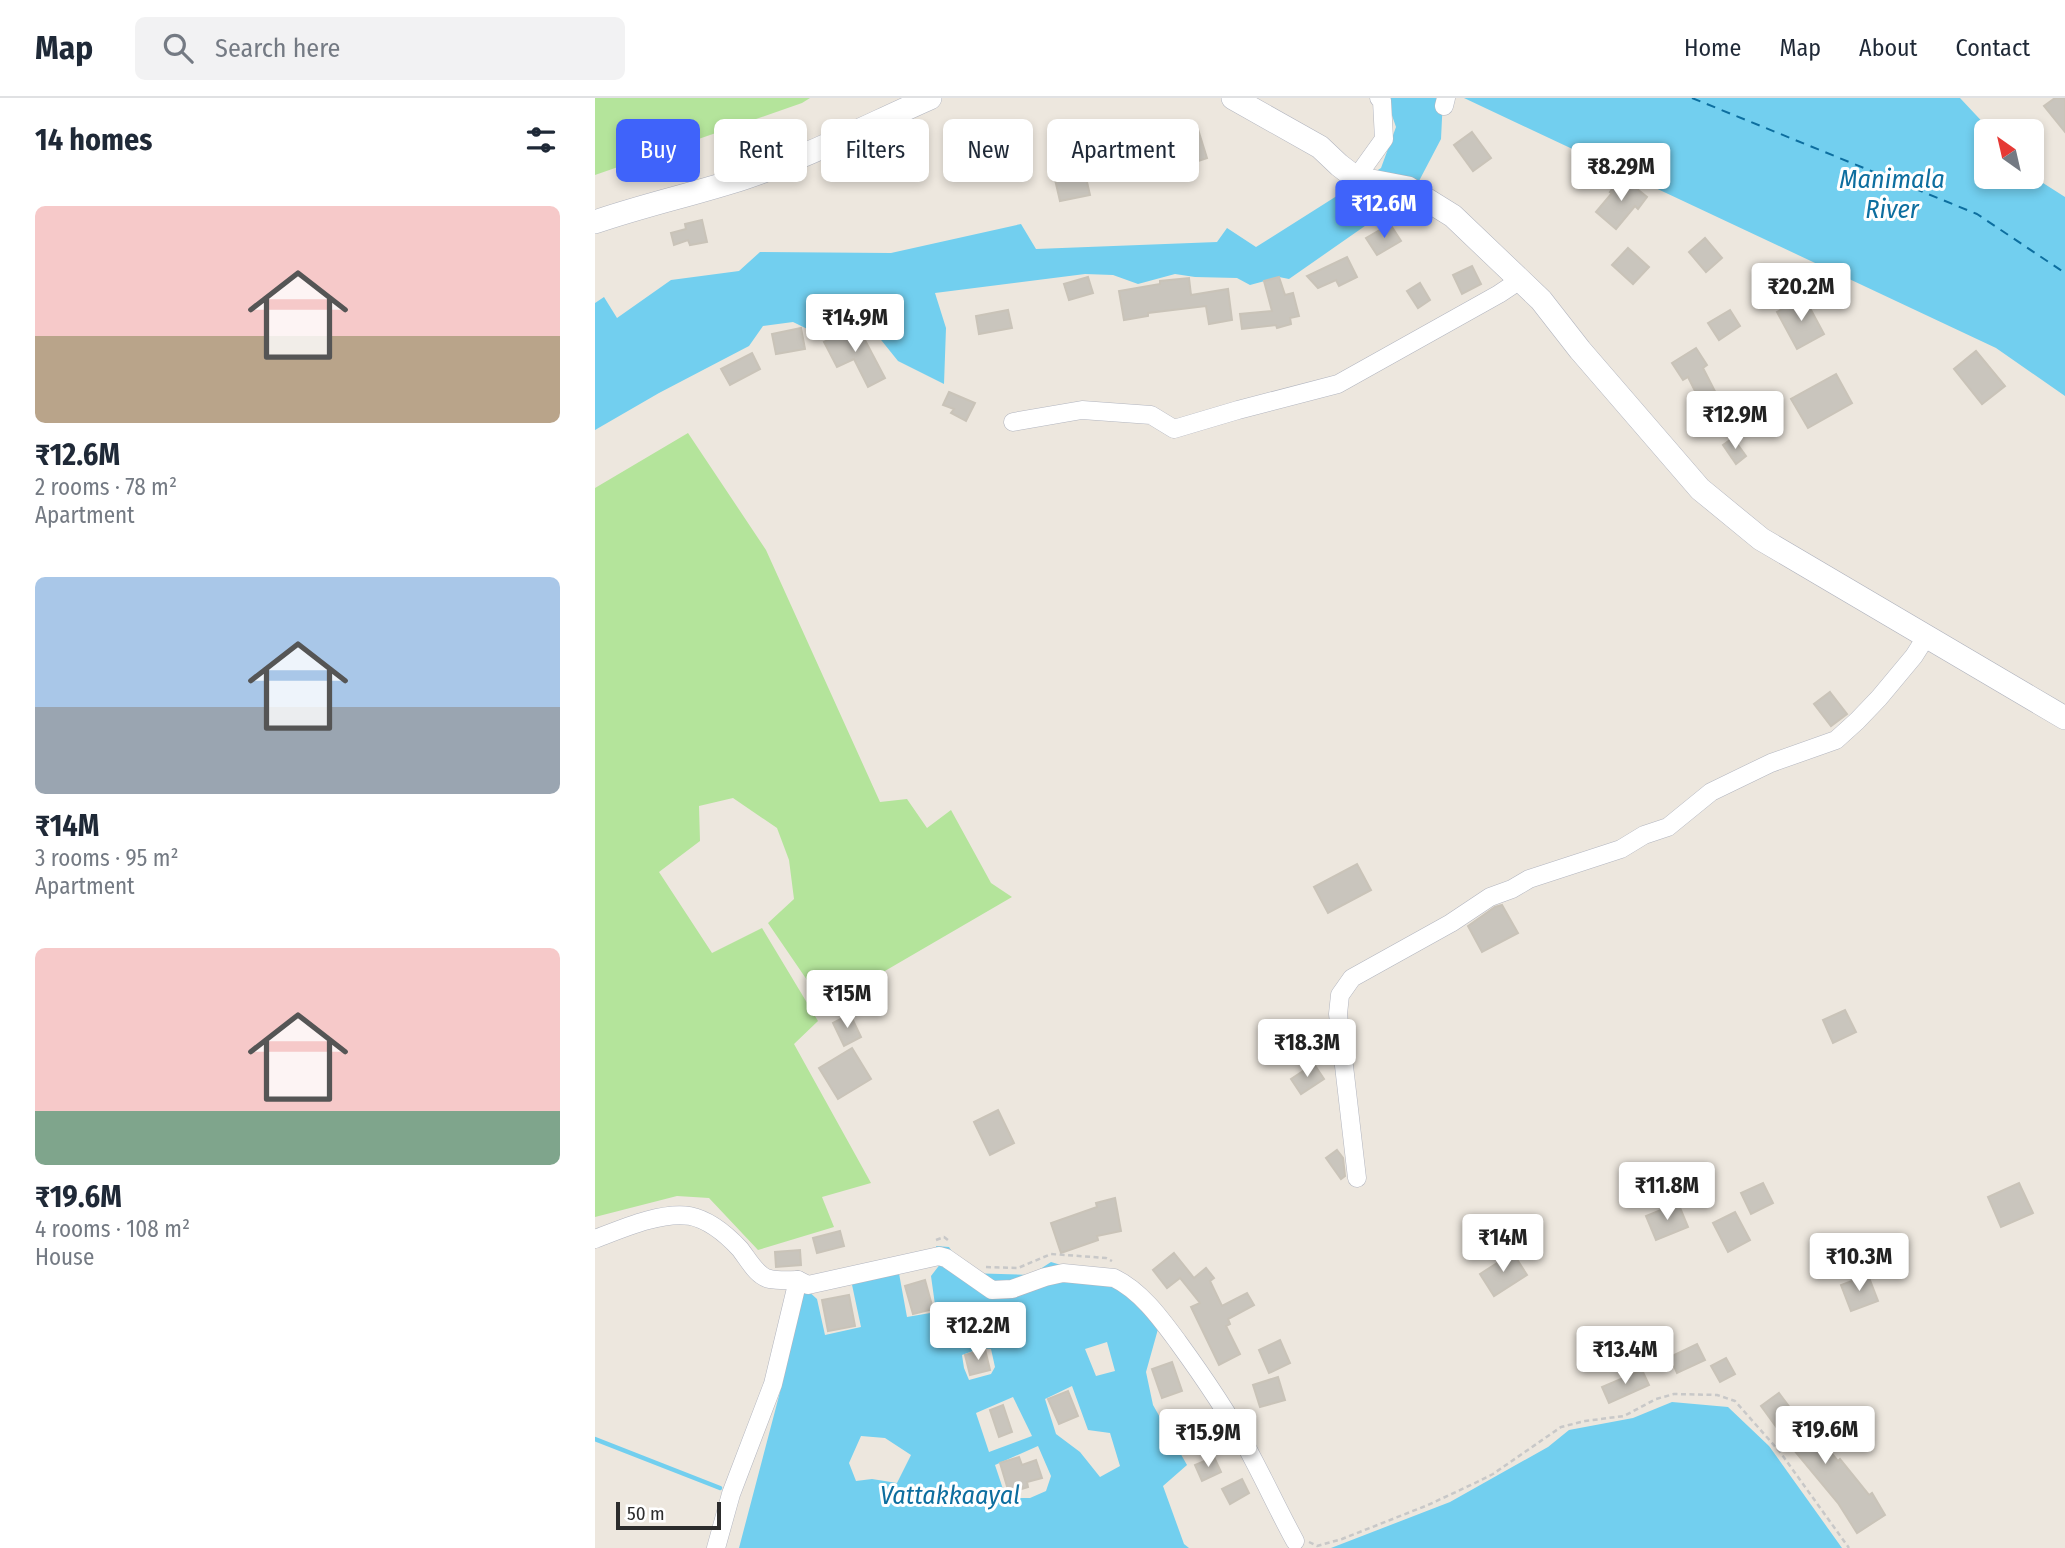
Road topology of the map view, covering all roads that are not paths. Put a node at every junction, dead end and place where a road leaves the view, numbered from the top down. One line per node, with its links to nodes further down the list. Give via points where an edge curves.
1 (930, 98): 5 (main road, via 745,178)
2 (1233, 98): 4 (main road, via 1320,147)
3 (1380, 98): 4 (street, via 1384,139)
4 (1356, 178): 6 (main road, via 1408,188 1453,216)
5 (595, 222)
6 (1520, 280): 7 (street, via 1338,384 1174,429 1151,415 1082,410); 8 (main road, via 1700,489 1761,539)
7 (1013, 422)
8 (1926, 637): 9 (main road); 10 (street, via 1915,656 1836,740 1771,763 1711,792 1668,827 1621,849 1529,878 1490,897 1352,978 1340,995 1338,1014)
9 (2065, 718)
10 (1357, 1178)
11 (595, 1239): 12 (street, via 637,1223 690,1216 721,1230 761,1275)
12 (798, 1280): 13 (street, via 808,1285 939,1256 992,1290 1012,1289 1063,1273 1122,1282 1164,1323 1244,1443); 14 (street, via 773,1384 731,1494)
13 (1300, 1540)
14 (716, 1548)

